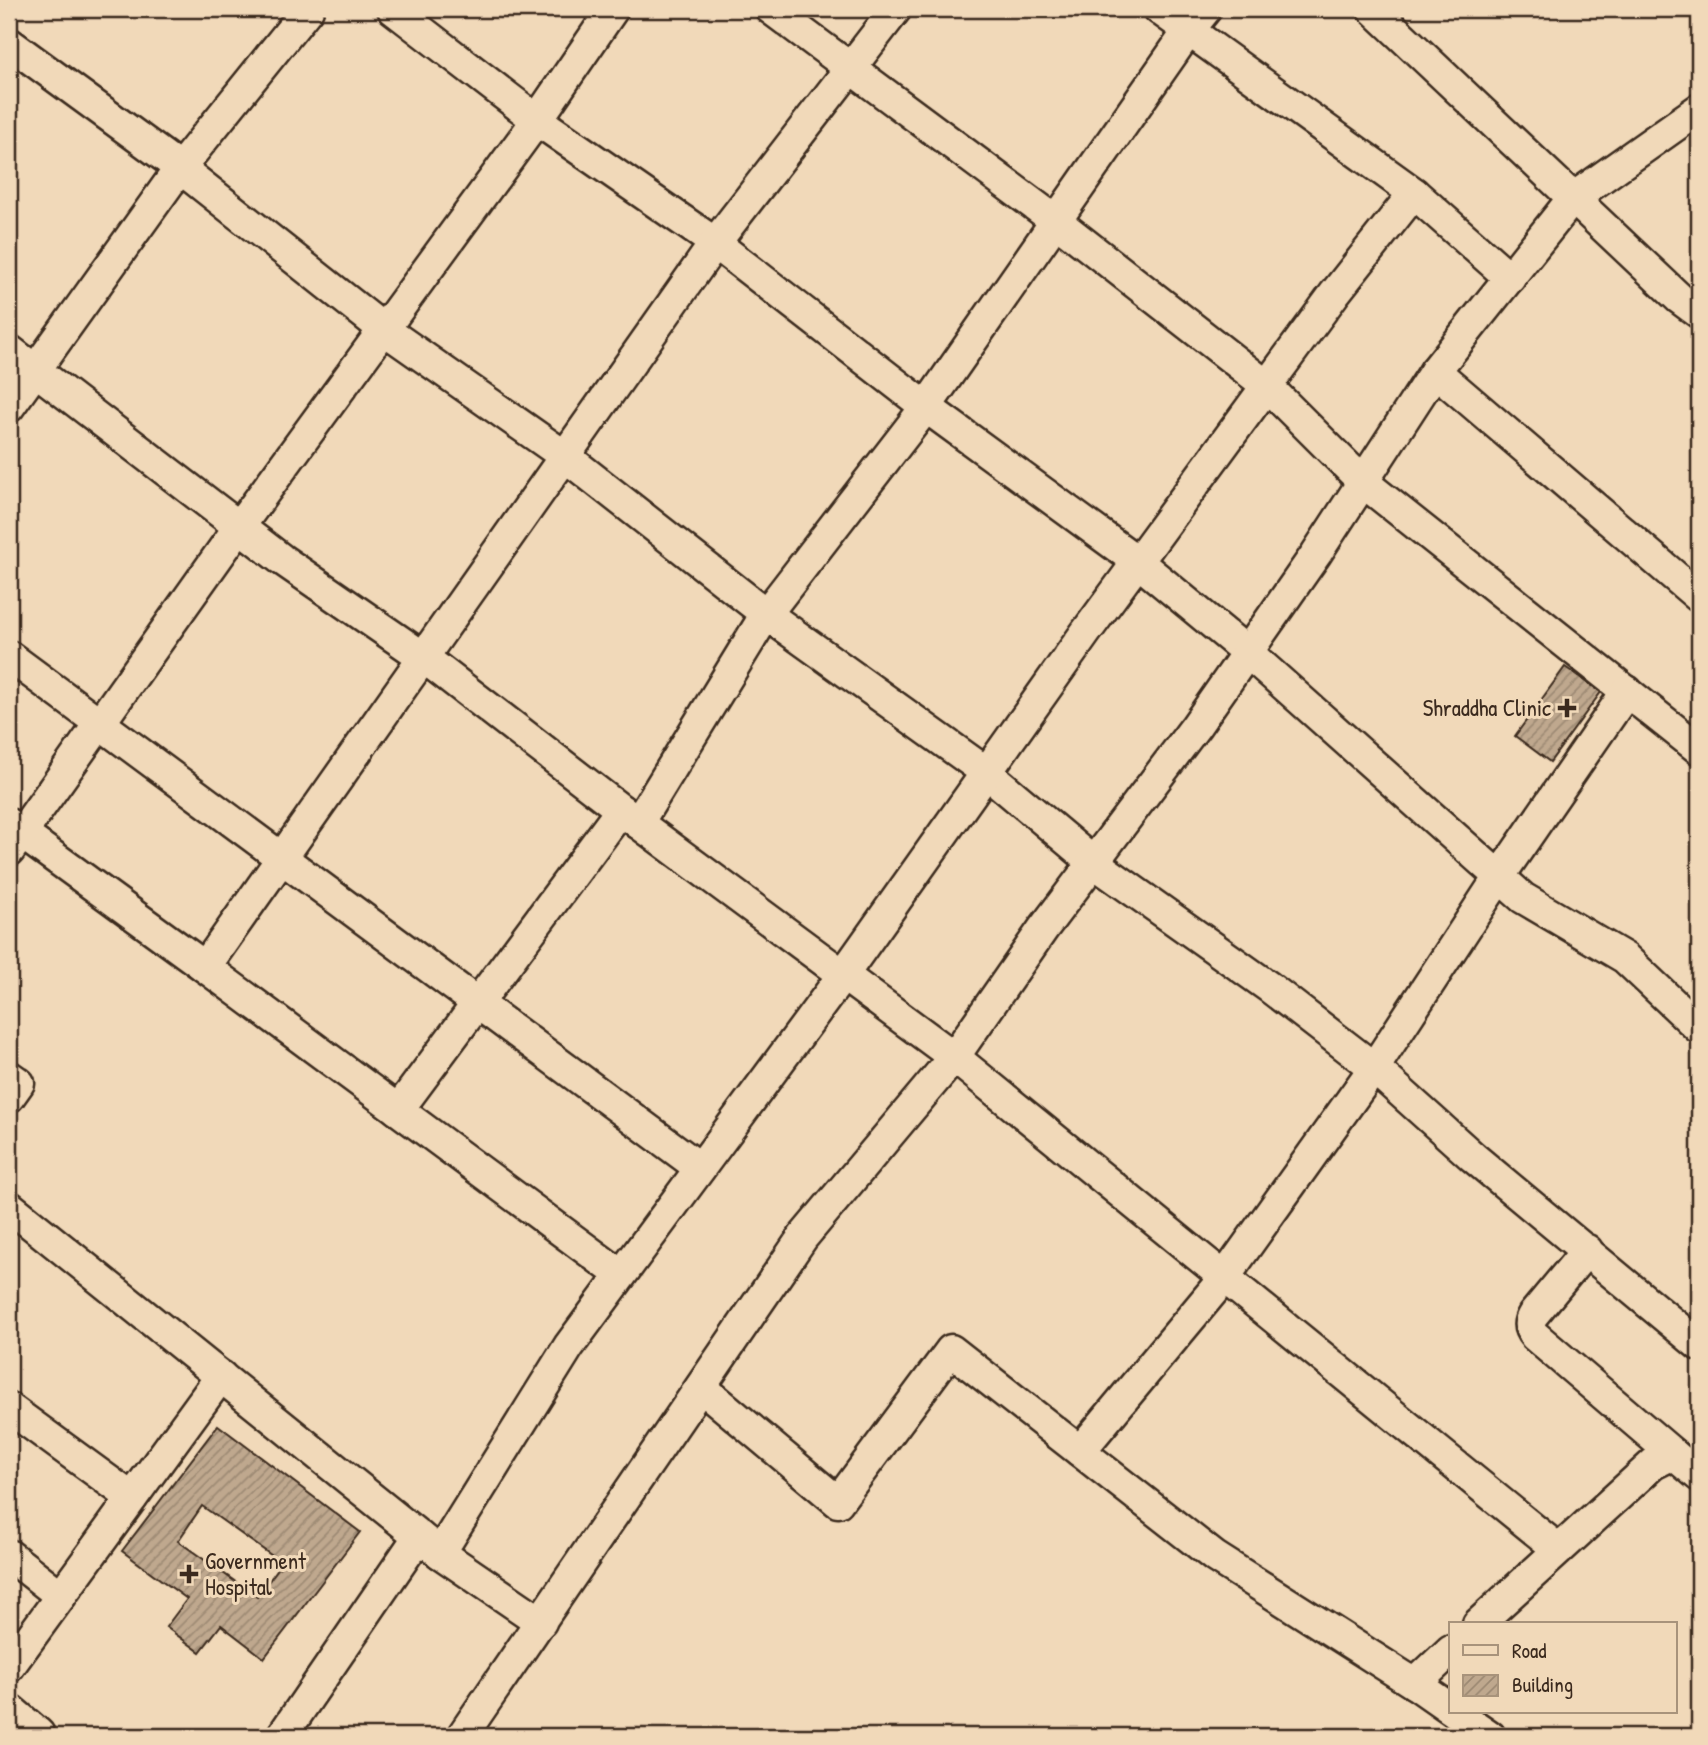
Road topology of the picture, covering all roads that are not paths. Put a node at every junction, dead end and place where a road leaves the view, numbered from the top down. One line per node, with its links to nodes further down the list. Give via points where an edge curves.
1 (308, 9): 13 (street)
2 (393, 9): 12 (street)
3 (612, 9): 12 (street)
4 (771, 9): 10 (street)
5 (896, 9): 10 (street)
6 (1159, 9): 8 (street)
7 (1373, 9): 15 (street)
8 (1198, 20): 14 (street); 16 (street)
9 (9, 43): 13 (street)
10 (852, 67): 16 (street); 17 (street)
11 (1699, 109): 15 (street)
12 (537, 120): 17 (street); 20 (street)
13 (180, 167): 20 (street); 22 (street)
14 (1414, 192): 18 (street); 24 (street)
15 (1573, 198): 18 (street); 19 (street)
16 (1056, 221): 24 (street); 26 (street)
17 (715, 243): 26 (street); 27 (street)
18 (1510, 278): 23 (street)
19 (1699, 313)
20 (382, 328): 27 (street); 29 (street)
21 (9, 350): 22 (street)
22 (35, 370): 25 (street); 29 (street)
23 (1435, 371): 28 (street); 31 (street)
24 (1266, 386): 28 (street); 30 (street)
25 (9, 407)
26 (926, 407): 30 (street); 32 (street)
27 (566, 457): 32 (street); 35 (street)
28 (1363, 482): 33 (street); 36 (street)
29 (239, 527): 35 (street); 37 (street)
30 (1138, 562): 33 (street); 39 (street)
31 (1699, 597)
32 (766, 614): 39 (street); 40 (street)
33 (1247, 652): 43 (street); 44 (street)
34 (9, 656): 37 (street)
35 (423, 657): 40 (street); 42 (street)
36 (1627, 691): 38 (street); 44 (street)
37 (99, 723): 41 (street); 42 (street)
38 (1699, 749)
39 (986, 772): 43 (street); 46 (street)
40 (629, 816): 46 (street); 47 (street)
41 (13, 836): 45 (street)
42 (282, 858): 45 (street); 47 (street)
43 (1094, 862): 49 (street); 50 (street)
44 (1499, 877): 48 (street, via 1523,898 1625,958); 50 (street)
45 (205, 967): 53 (street)
46 (843, 975): 49 (street); 54 (street)
47 (478, 1003): 53 (street); 54 (street)
48 (1699, 1028)
49 (954, 1057): 58 (street); 61 (street, via 803,1237)
50 (1374, 1068): 56 (street); 58 (street)
51 (9, 1076): 52 (street, via 19,1083)
52 (9, 1097)
53 (398, 1110): 57 (street)
54 (700, 1168): 57 (street)
55 (9, 1206): 60 (street)
56 (1587, 1250): 59 (street); 64 (street, via 1533,1315 1530,1328)
57 (621, 1275): 66 (street)
58 (1224, 1278): 63 (street); 67 (street)
59 (1699, 1345)
60 (221, 1376): 65 (street); 66 (street)
61 (701, 1387): 63 (street, via 838,1502 951,1350); 70 (street)
62 (9, 1408): 65 (street)
63 (1080, 1451): 74 (street, via 1215,1557)
64 (1688, 1459): 67 (street, via 1653,1464)
65 (132, 1498): 69 (street)
66 (430, 1544): 70 (street); 79 (street)
67 (1558, 1549): 71 (street)
68 (9, 1555): 69 (street)
69 (61, 1596): 73 (street)
70 (541, 1622): 80 (street)
71 (1480, 1622)
72 (1449, 1652): 74 (street, via 1415,1684)
73 (9, 1667)
74 (1408, 1679): 75 (street)
75 (1449, 1707)
76 (9, 1713): 78 (street)
77 (1459, 1714): 81 (street)
78 (36, 1736)
79 (282, 1736)
80 (462, 1736)
81 (1490, 1736)

